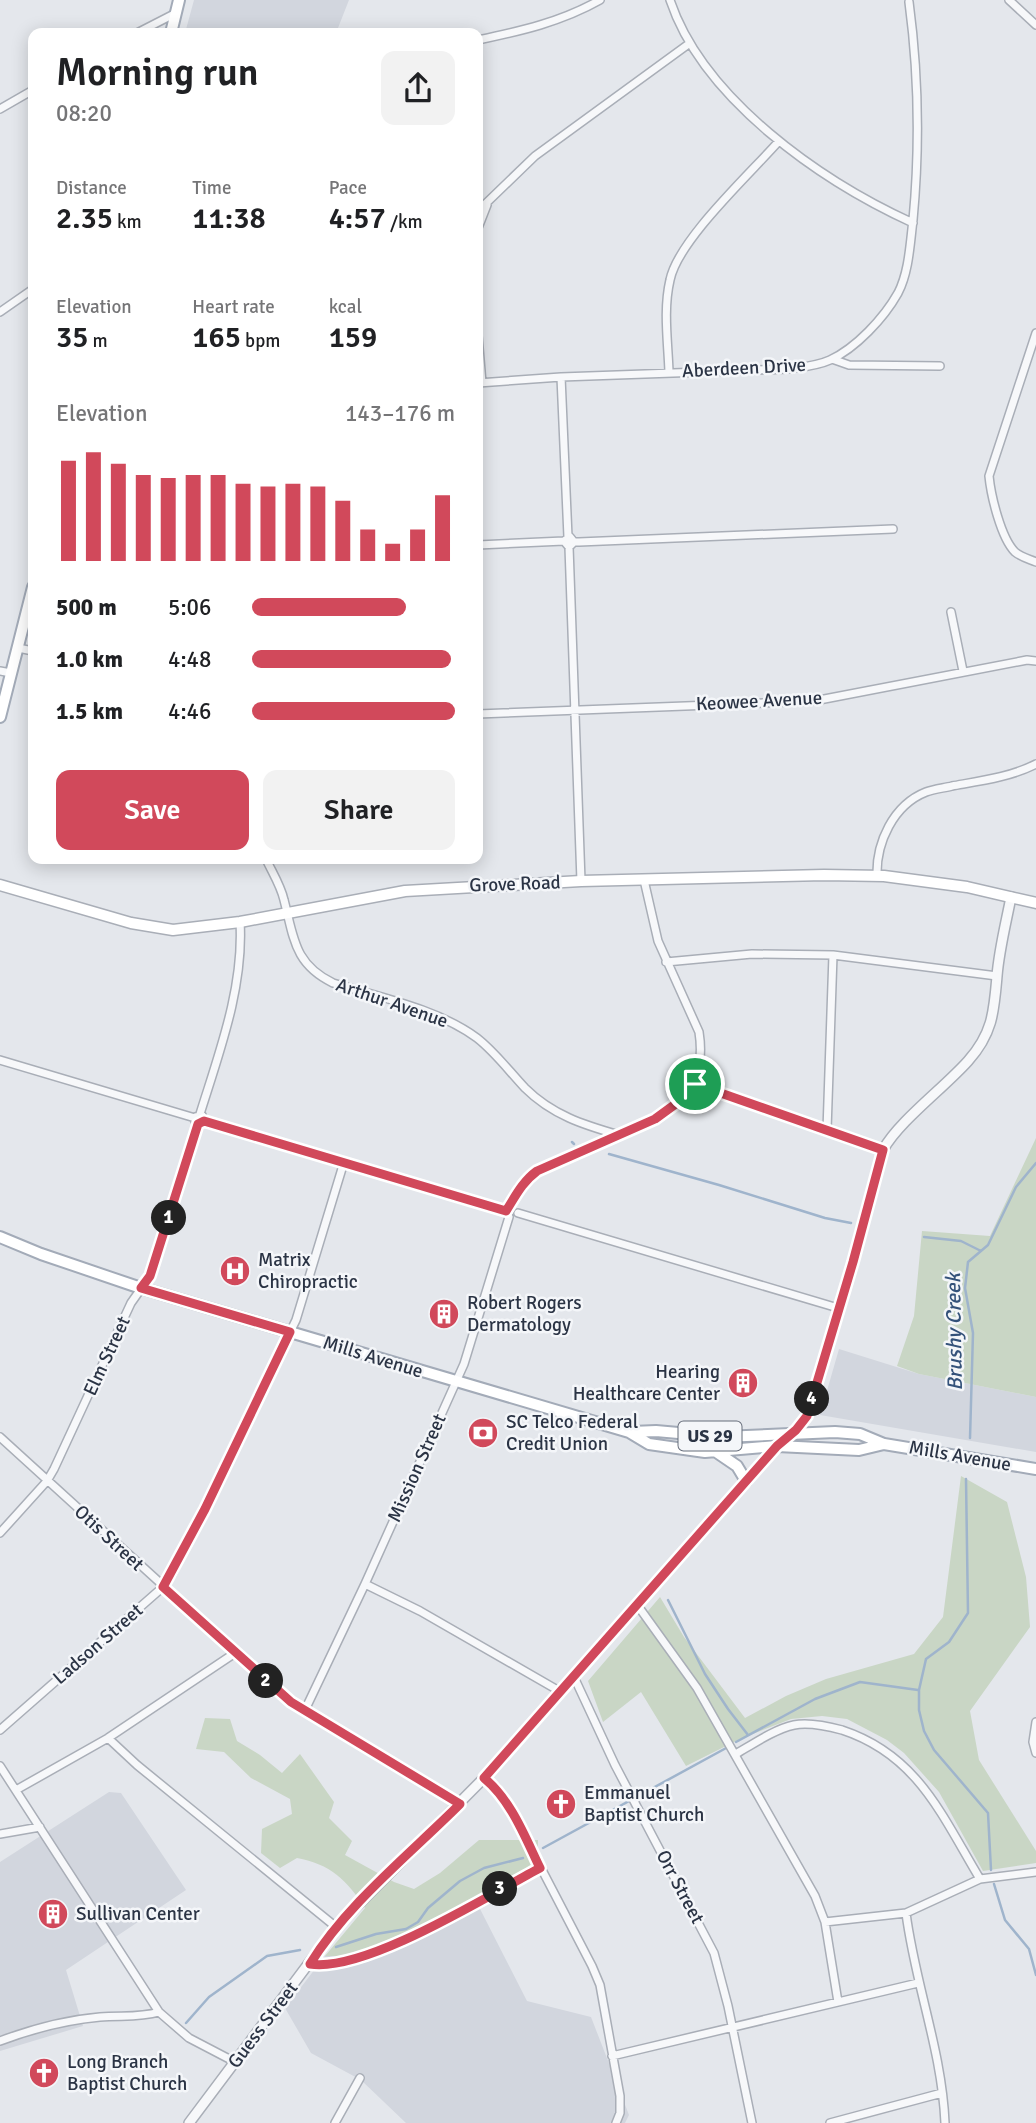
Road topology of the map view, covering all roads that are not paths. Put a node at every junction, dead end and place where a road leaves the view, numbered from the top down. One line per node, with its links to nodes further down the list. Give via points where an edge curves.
1 (179, 0): 6 (main road)
2 (600, 0): 10 (street, via 550,23)
3 (670, 0): 11 (street)
4 (1009, 0): 7 (street)
5 (909, 1): 18 (street, Aberdeen Drive, via 919,93)
6 (176, 13): 8 (street); 9 (main road)
7 (1036, 24)
8 (147, 28)
9 (172, 28)
10 (483, 39)
11 (690, 43): 14 (street, via 718,84); 15 (street, via 536,156)
12 (28, 93): 13 (street)
13 (0, 109)
14 (779, 141): 18 (street); 25 (street, via 680,254 667,304)
15 (487, 204): 16 (street); 17 (street)
16 (483, 207)
17 (483, 215)
18 (912, 223): 23 (street, Aberdeen Drive, via 899,291 870,328)
19 (28, 293): 20 (street)
20 (0, 313)
21 (1036, 333): 22 (street)
22 (1034, 353): 31 (street, via 989,476 1009,543)
23 (832, 359): 24 (street, via 849,365); 25 (street, Aberdeen Drive, via 788,369)
24 (940, 366)
25 (669, 372): 26 (street, Aberdeen Drive)
26 (561, 377): 27 (street, Aberdeen Drive); 29 (street)
27 (483, 383)
28 (893, 529): 29 (street)
29 (569, 542): 30 (street); 39 (street)
30 (483, 545)
31 (1036, 562)
32 (28, 607): 34 (main road)
33 (951, 612): 37 (street)
34 (18, 648): 35 (street); 38 (main road)
35 (28, 650)
36 (1036, 661): 37 (street, Keowee Avenue)
37 (963, 671): 39 (street, Keowee Avenue, via 814,701)
38 (6, 672): 41 (main road)
39 (574, 710): 40 (street, Keowee Avenue); 46 (street)
40 (483, 714)
41 (0, 717)
42 (1036, 764): 44 (street, via 926,792 909,803 882,841)
43 (268, 864): 50 (street, Arthur Avenue)
44 (877, 876): 45 (main road, Grove Road); 48 (main road, Grove Road)
45 (643, 880): 46 (main road, Grove Road); 53 (street)
46 (581, 881): 50 (main road, Grove Road, via 427,888)
47 (0, 885): 51 (main road, Grove Road, via 146,926 173,930)
48 (1011, 897): 49 (main road, Grove Road); 54 (street)
49 (1036, 903)
50 (287, 913): 51 (main road, Grove Road); 59 (street, Arthur Avenue, via 300,956 321,977 456,1025 491,1050 551,1109)
51 (240, 922): 57 (street, Elm Street, via 235,987)
52 (833, 955): 53 (street, via 752,954); 54 (street); 58 (street)
53 (666, 962): 56 (street, via 699,1032 700,1065)
54 (997, 976): 60 (street, via 994,1014 982,1042)
55 (0, 1060): 57 (street)
56 (695, 1084): 58 (street); 59 (street, via 669,1110)
57 (199, 1120): 61 (street); 64 (street, Elm Street, via 150,1276)
58 (827, 1130): 60 (street)
59 (619, 1135): 62 (street, Mission Street, via 537,1171 519,1187)
60 (883, 1150): 65 (street, Guess Street)
61 (344, 1162): 62 (street); 66 (street, Ladson Street)
62 (509, 1211): 65 (street, via 514,1217 518,1213); 67 (street, Mission Street, via 469,1348)
63 (0, 1237): 64 (main road, Mills Avenue / US 29)
64 (141, 1288): 66 (main road, Mills Avenue / US 29); 75 (street, Elm Street)
65 (838, 1308): 69 (street, Guess Street, via 807,1416)
66 (290, 1332): 67 (main road, Mills Avenue / US 29); 79 (street, Ladson Street)
67 (454, 1381): 68 (main road, Mills Avenue / US 29); 78 (street, Mission Street)
68 (629, 1432): 69 (main road, Mills Avenue / US 29, via 723,1437); 73 (main road, Mills Avenue / US 29, via 649,1444)
69 (792, 1433): 71 (main road, Mills Avenue / US 29, via 860,1434); 72 (street, Guess Street)
70 (0, 1437): 75 (street, Otis Street)
71 (884, 1444): 72 (main road, Mills Avenue / US 29, via 859,1450); 74 (main road, Mills Avenue / US 29)
72 (777, 1446): 73 (main road, Mills Avenue / US 29); 76 (street, Guess Street)
73 (715, 1451): 76 (main road, via 737,1466)
74 (1036, 1469)
75 (47, 1481): 77 (street, Elm Street); 79 (street, Otis Street)
76 (746, 1481): 80 (street, Guess Street)
77 (0, 1533)
78 (365, 1584): 83 (street); 84 (street, Mission Street)
79 (163, 1587): 81 (street, Otis Street); 86 (street, Ladson Street)
80 (638, 1606): 82 (street, Guess Street); 88 (street, via 697,1688)
81 (235, 1653): 84 (street, Otis Street); 87 (street)
82 (575, 1677): 83 (street, Guess Street); 106 (street, Orr Street, via 714,1952)
83 (561, 1692): 91 (street, Guess Street)
84 (305, 1710): 93 (street, Otis Street)
85 (1036, 1721): 89 (street)
86 (0, 1730)
87 (108, 1738): 92 (street); 101 (street)
88 (736, 1754): 98 (street, via 796,1725 825,1726 863,1737 887,1751 925,1790); 100 (street)
89 (1036, 1754)
90 (0, 1766): 92 (street)
91 (484, 1778): 93 (street, Guess Street); 96 (street, via 497,1788)
92 (16, 1790): 94 (street)
93 (460, 1804): 101 (street, Guess Street)
94 (40, 1827): 95 (street); 105 (street)
95 (0, 1834)
96 (540, 1868): 102 (street, via 403,1941 327,1965); 108 (street, via 600,1985)
97 (1036, 1872): 98 (street)
98 (980, 1879): 99 (street)
99 (906, 1913): 100 (street); 103 (street)
100 (825, 1922): 104 (street)
101 (335, 1927): 102 (street, Guess Street)
102 (310, 1964): 109 (street, Guess Street)
103 (918, 1983): 104 (street); 111 (street)
104 (838, 2002): 106 (street)
105 (159, 2012): 107 (street, via 70,2021); 109 (street, via 189,2038)
106 (732, 2028): 108 (street); 115 (street, Orr Street)
107 (0, 2041)
108 (612, 2056): 114 (street, via 620,2096)
109 (235, 2062): 112 (street, Guess Street)
110 (360, 2078): 113 (street)
111 (942, 2093): 116 (street); 117 (street)
112 (189, 2123)
113 (335, 2123)
114 (616, 2123)
115 (752, 2123)
116 (830, 2123)
117 (944, 2123)

